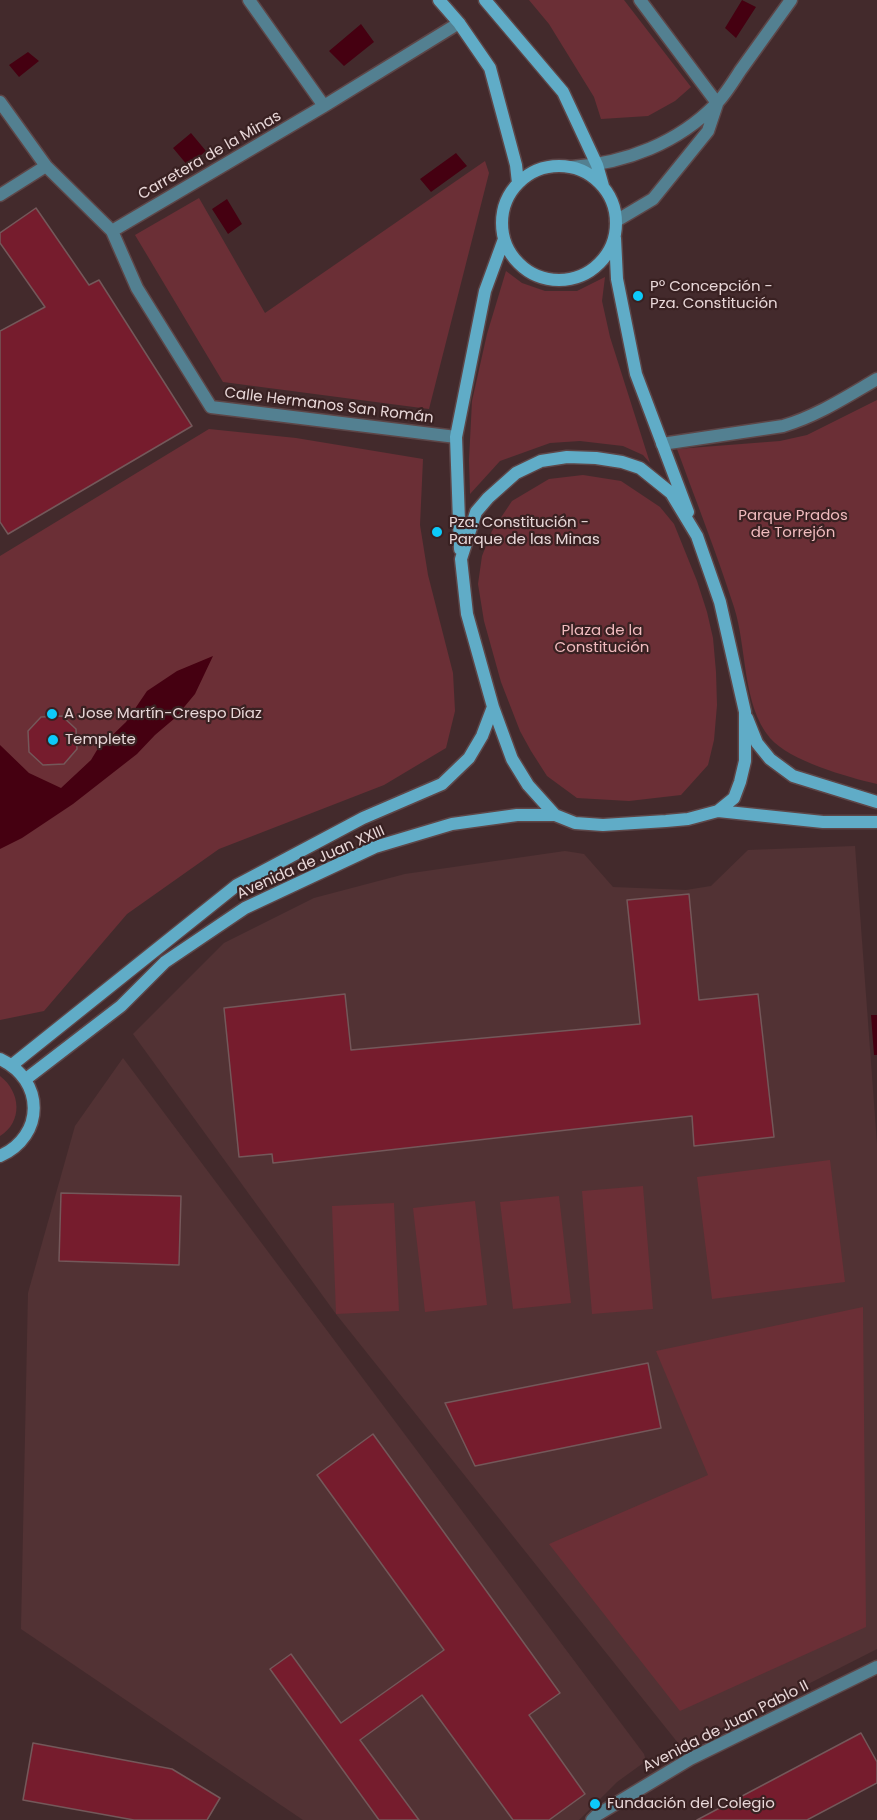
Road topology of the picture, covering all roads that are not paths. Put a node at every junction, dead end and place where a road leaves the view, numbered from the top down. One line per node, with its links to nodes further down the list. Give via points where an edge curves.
1 (249, 0): 9 (street)
2 (439, 0): 6 (main road)
3 (485, 0): 10 (main road, via 563,92)
4 (640, 0): 8 (street)
5 (791, 0): 8 (street)
6 (459, 23): 9 (street, Carretera de la Minas); 13 (main road, via 490,68)
7 (0, 102): 11 (street, Calle Hermanos San Román)
8 (717, 103): 10 (street, via 678,134 645,152); 16 (street, via 708,131 653,199)
9 (324, 106): 17 (street, Carretera de la Minas)
10 (597, 165): 12 (street); 14 (main road)
11 (46, 166): 15 (street); 17 (street, Calle Hermanos San Román)
12 (572, 168): 13 (main road, via 553,166 534,171); 14 (main road, via 589,174)
13 (518, 183): 19 (main road, via 507,200 502,219)
14 (603, 186): 16 (main road)
15 (0, 195)
16 (616, 221): 18 (main road)
17 (112, 231): 21 (street, Calle Hermanos San Román, via 137,288 212,407)
18 (615, 237): 19 (main road, via 604,259 584,274 560,280 536,275 515,260); 22 (main road, via 617,279 633,363)
19 (504, 239): 21 (main road, via 485,291)
20 (877, 379): 22 (street, via 801,421)
21 (456, 437): 24 (main road)
22 (662, 444): 23 (main road)
23 (697, 536): 24 (main road, via 671,493 640,468 605,459 567,457 542,461 516,473 488,498 476,512); 26 (main road, via 720,602)
24 (461, 560): 25 (main road, via 467,614)
25 (493, 707): 29 (main road, via 512,759 528,785); 32 (main road, Avenida de Juan XXIII, via 469,758 442,784 363,818 237,885)
26 (745, 712): 27 (main road, via 757,743 770,759 793,776); 28 (main road, via 745,761 740,782 734,798)
27 (877, 802)
28 (718, 811): 29 (main road, via 677,820 603,825 575,823); 30 (main road, via 823,822)
29 (555, 815): 33 (main road, Avenida de Juan XXIII, via 517,815 452,824 375,848 245,908 165,962 121,1006)
30 (877, 822)
31 (0, 1059): 32 (main road)
32 (12, 1065): 33 (main road)
33 (26, 1079): 34 (main road, via 34,1110 31,1126 23,1140)
34 (0, 1156)
35 (877, 1667): 36 (street, Avenida de Juan Pablo II, via 690,1759)
36 (592, 1820)

